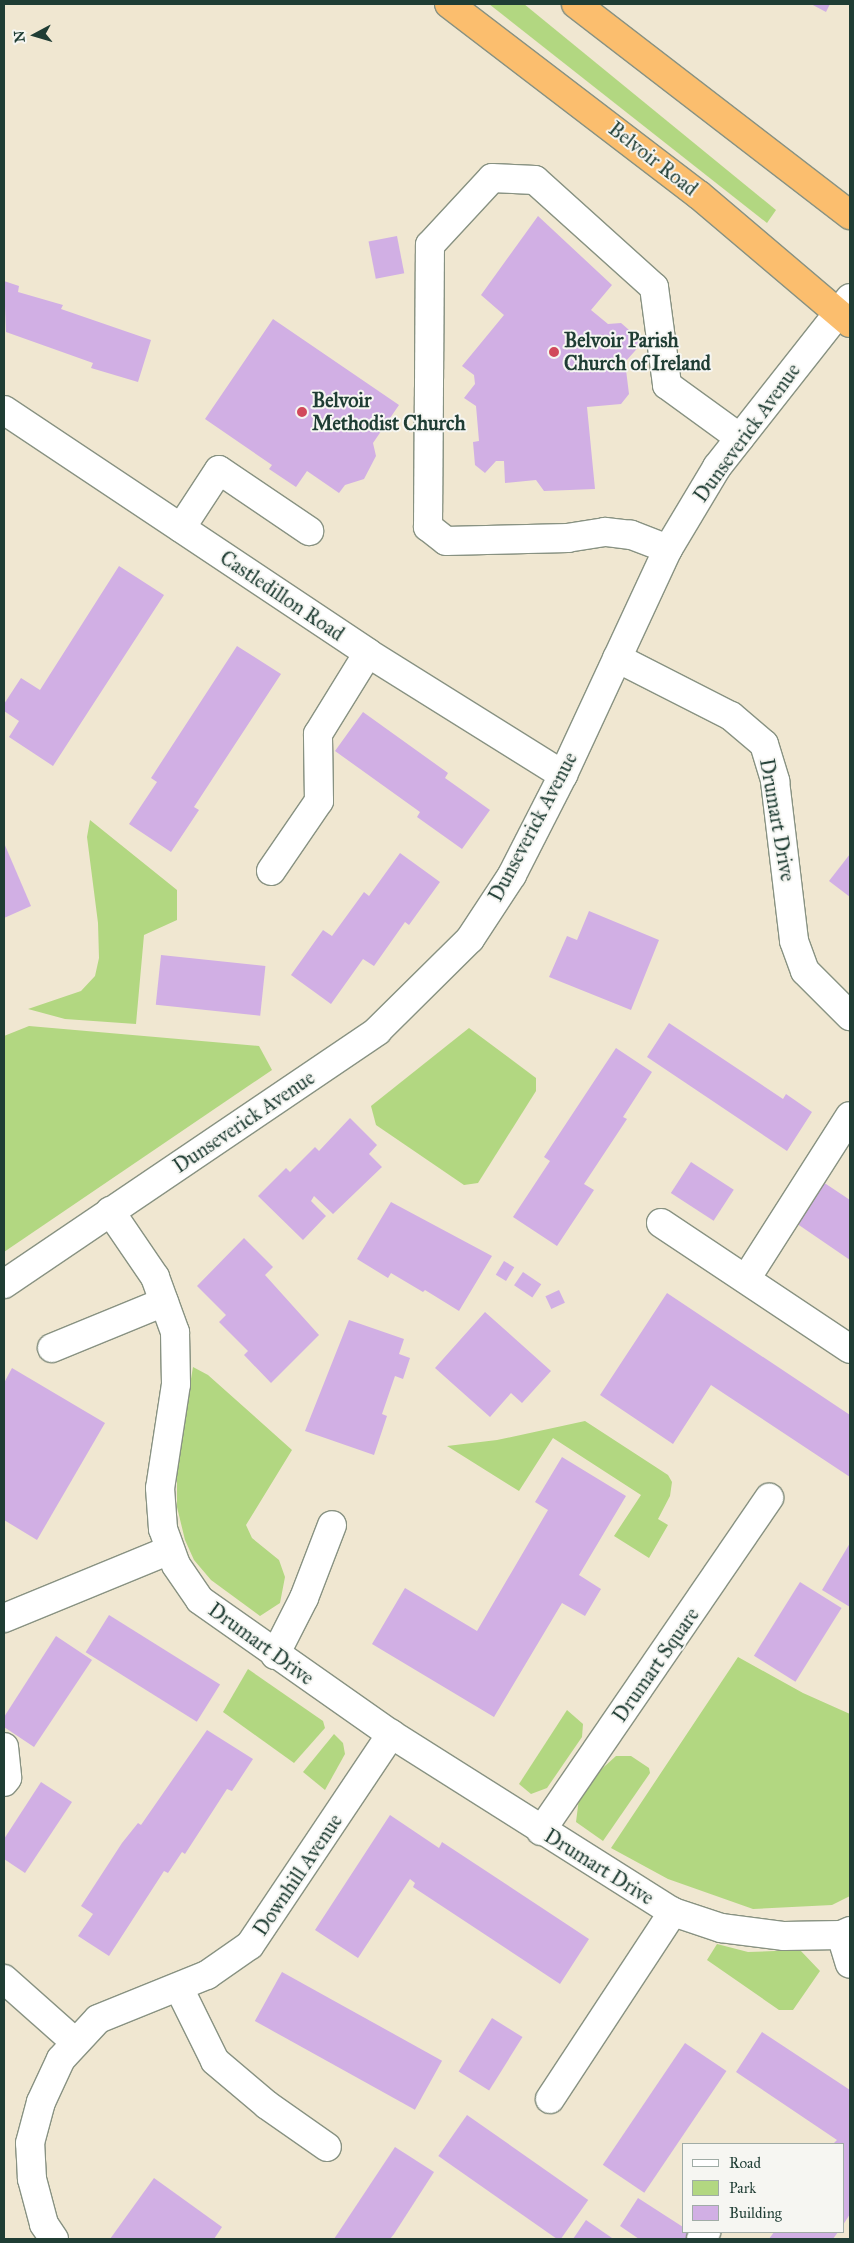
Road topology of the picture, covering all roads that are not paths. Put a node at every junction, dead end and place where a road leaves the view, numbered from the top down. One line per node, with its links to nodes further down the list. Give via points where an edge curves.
1 (449, 4): 4 (highway, Belvoir Road)
2 (576, 4): 3 (highway)
3 (850, 215)
4 (846, 311): 6 (street, Dunseverick Avenue)
5 (4, 410): 7 (street, Castledillon Road)
6 (740, 438): 9 (street, Dunseverick Avenue, via 717,467); 9 (street, via 667,385 654,287 535,180 492,178 430,245 428,527 446,541 568,538 605,532 631,535)
7 (181, 528): 8 (street, via 219,470); 10 (street, Castledillon Road)
8 (309, 531)
9 (668, 549): 11 (street, Dunseverick Avenue)
10 (368, 653): 12 (street, Castledillon Road); 13 (street, via 318,734 319,801)
11 (617, 658): 12 (street, Dunseverick Avenue); 14 (street, Drumart Drive, via 731,716 764,744 775,781 794,941 805,971)
12 (563, 775): 16 (street, Dunseverick Avenue, via 512,875 470,939 434,978 377,1031)
13 (271, 870)
14 (850, 1016)
15 (850, 1116): 18 (street)
16 (110, 1211): 19 (street, Dunseverick Avenue); 20 (street, Drumart Drive, via 154,1277)
17 (661, 1223): 18 (street)
18 (746, 1279): 22 (street)
19 (4, 1284)
20 (164, 1302): 21 (street); 25 (street, Drumart Drive, via 175,1332 176,1384 160,1488 163,1529)
21 (52, 1348)
22 (850, 1349)
23 (769, 1498): 31 (street, Drumart Square)
24 (332, 1525): 27 (street, via 304,1598)
25 (170, 1550): 26 (street); 27 (street, Drumart Drive, via 200,1600)
26 (4, 1618)
27 (275, 1655): 28 (street, Drumart Drive)
28 (390, 1734): 31 (street, Drumart Drive); 36 (street, Downhill Avenue, via 250,1945 207,1975)
29 (4, 1747): 30 (street, via 7,1761)
30 (4, 1782)
31 (541, 1831): 32 (street, Drumart Drive)
32 (673, 1912): 33 (street, Drumart Drive, via 730,1929 784,1936); 38 (street, Drumart Drive)
33 (846, 1933): 34 (street)
34 (850, 1964)
35 (4, 1979): 37 (street)
36 (179, 1988): 37 (street, Downhill Avenue, via 138,2001 98,2019); 39 (street, via 214,2061 267,2105)
37 (75, 2042): 40 (street, Downhill Avenue, via 61,2059 41,2102 30,2143 35,2188 44,2224)
38 (550, 2099)
39 (327, 2147)
40 (54, 2239)

